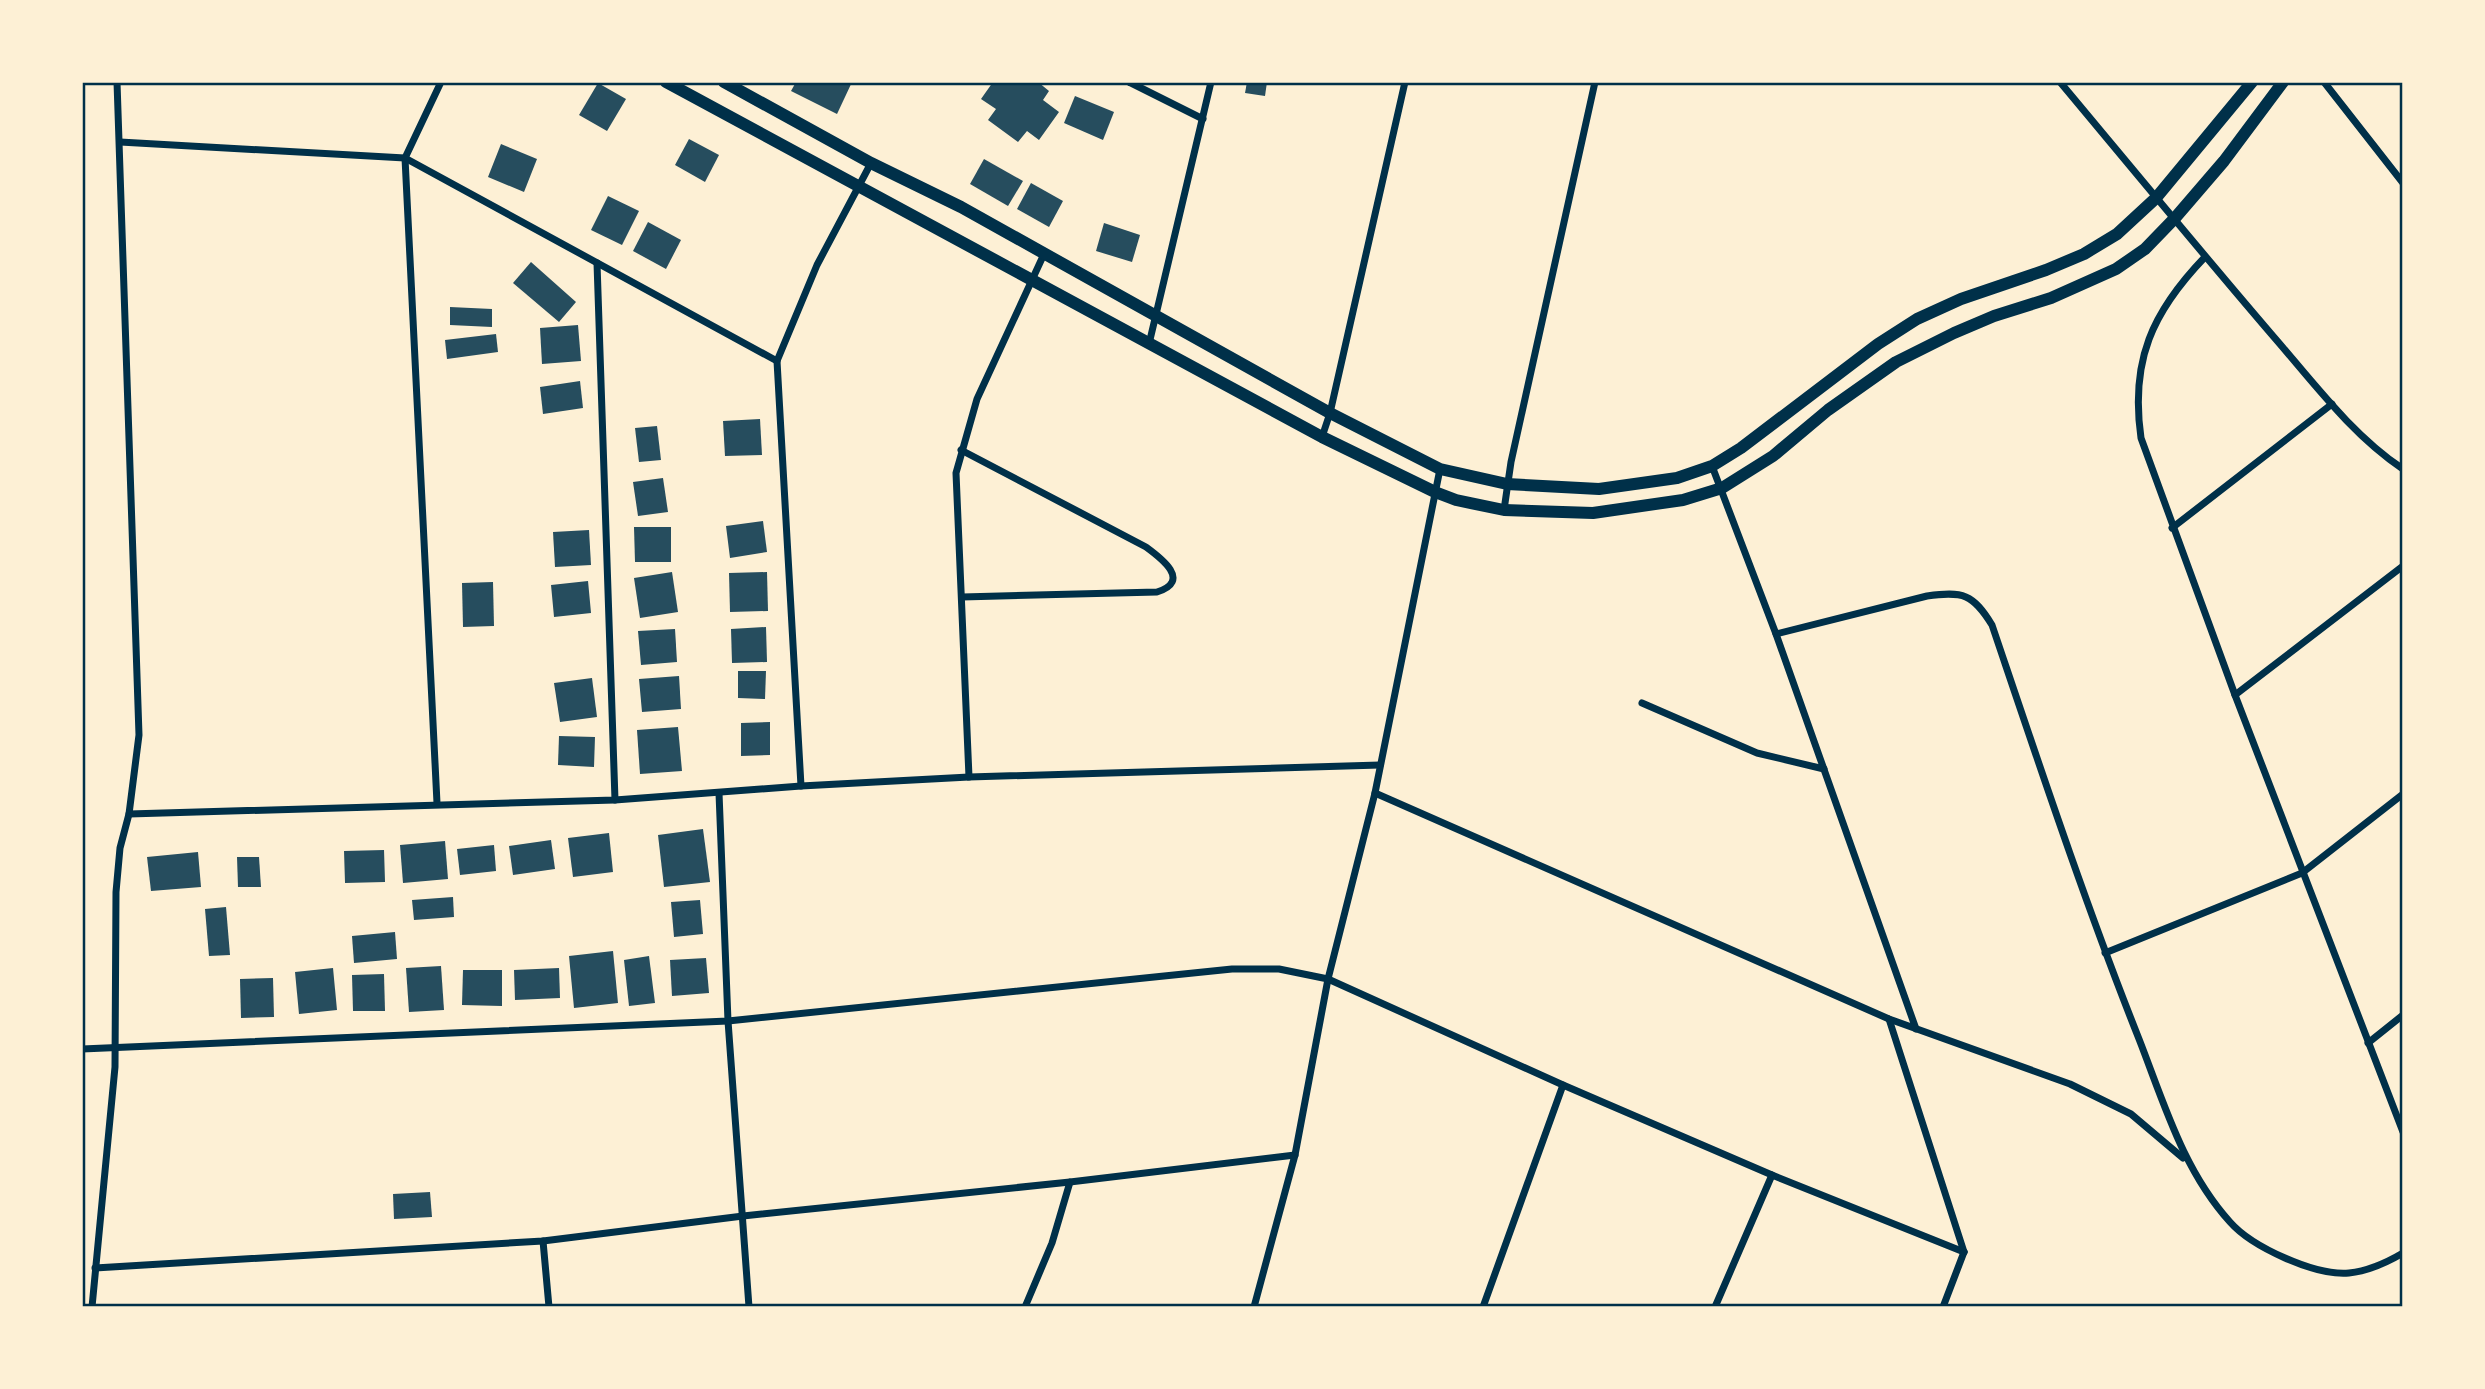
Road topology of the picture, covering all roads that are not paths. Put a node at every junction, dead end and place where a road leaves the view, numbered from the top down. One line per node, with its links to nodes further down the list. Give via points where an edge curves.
1 (117, 82): 14 (street)
2 (441, 82): 15 (street)
3 (666, 82): 18 (street)
4 (724, 82): 16 (street)
5 (1129, 82): 13 (street)
6 (1211, 82): 13 (street)
7 (1405, 82): 29 (street)
8 (1595, 82): 35 (street)
9 (2060, 82): 19 (street)
10 (2252, 82): 19 (street)
11 (2283, 82): 20 (street)
12 (2324, 82): 17 (street)
13 (1203, 119): 25 (street)
14 (120, 142): 15 (street); 54 (street, via 139,735)
15 (405, 158): 23 (street); 53 (street)
16 (871, 163): 18 (street); 21 (street)
17 (2403, 183)
18 (858, 187): 24 (street); 27 (street, via 817,265)
19 (2156, 198): 20 (street); 32 (street, via 2117,234 2084,254 1917,319)
20 (2175, 218): 22 (street); 36 (street, via 2116,269 2051,298 1994,316 1896,362 1773,456)
21 (1044, 254): 24 (street); 25 (street)
22 (2205, 257): 28 (street); 39 (street, via 2151,329 2142,365 2138,400 2141,438)
23 (597, 263): 27 (street); 52 (street)
24 (1030, 280): 26 (street); 31 (street, via 977,398)
25 (1156, 317): 26 (street); 29 (street)
26 (1149, 344): 30 (street)
27 (777, 361): 48 (street)
28 (2332, 404): 34 (street, via 2382,455); 39 (street)
29 (1330, 413): 30 (street); 33 (street)
30 (1322, 437): 37 (street)
31 (961, 450): 41 (street, via 956,492); 41 (street, via 1146,547 1164,560 1172,573 1167,589 1157,592)
32 (1712, 466): 35 (street, via 1677,478 1598,489); 36 (street)
33 (1440, 469): 35 (street); 37 (street)
34 (2403, 469)
35 (1507, 484): 38 (street)
36 (1723, 488): 38 (street, via 1683,500 1593,513); 42 (street)
37 (1435, 492): 38 (street); 45 (street)
38 (1504, 510)
39 (2172, 528): 43 (street)
40 (2403, 566): 43 (street)
41 (962, 597): 47 (street)
42 (1776, 634): 46 (street); 56 (street, via 1946,593 1964,595 1980,607 1992,625)
43 (2235, 695): 55 (street)
44 (1642, 703): 46 (street, via 1758,753)
45 (1380, 765): 47 (street); 50 (street)
46 (1824, 769): 61 (street)
47 (969, 777): 48 (street)
48 (801, 786): 49 (street)
49 (719, 793): 52 (street); 60 (street)
50 (1375, 793): 57 (street); 59 (street)
51 (2403, 794): 55 (street)
52 (615, 800): 53 (street)
53 (437, 803): 54 (street)
54 (129, 814): 63 (street, via 116,892)
55 (2302, 873): 56 (street); 62 (street)
56 (2105, 953): 68 (street)
57 (1328, 979): 60 (street, via 1279,969 1232,969); 65 (street); 67 (street)
58 (2403, 1015): 62 (street)
59 (1889, 1019): 61 (street); 73 (street)
60 (728, 1021): 63 (street); 71 (street)
61 (1916, 1029): 68 (street, via 2034,1070 2131,1114)
62 (2368, 1043): 66 (street)
63 (116, 1047): 64 (street); 75 (street)
64 (82, 1049)
65 (1563, 1085): 69 (street); 81 (street)
66 (2403, 1132)
67 (1295, 1155): 70 (street); 80 (street)
68 (2186, 1161): 74 (street, via 2232,1225 2299,1264 2345,1274 2368,1270)
69 (1772, 1175): 73 (street); 82 (street)
70 (1070, 1182): 71 (street); 79 (street, via 1052,1243)
71 (743, 1216): 72 (street); 78 (street)
72 (543, 1241): 75 (street); 77 (street)
73 (1964, 1252): 83 (street)
74 (2403, 1253)
75 (95, 1268): 76 (street)
76 (92, 1307)
77 (549, 1307)
78 (749, 1307)
79 (1025, 1307)
80 (1254, 1307)
81 (1482, 1307)
82 (1715, 1307)
83 (1943, 1307)

